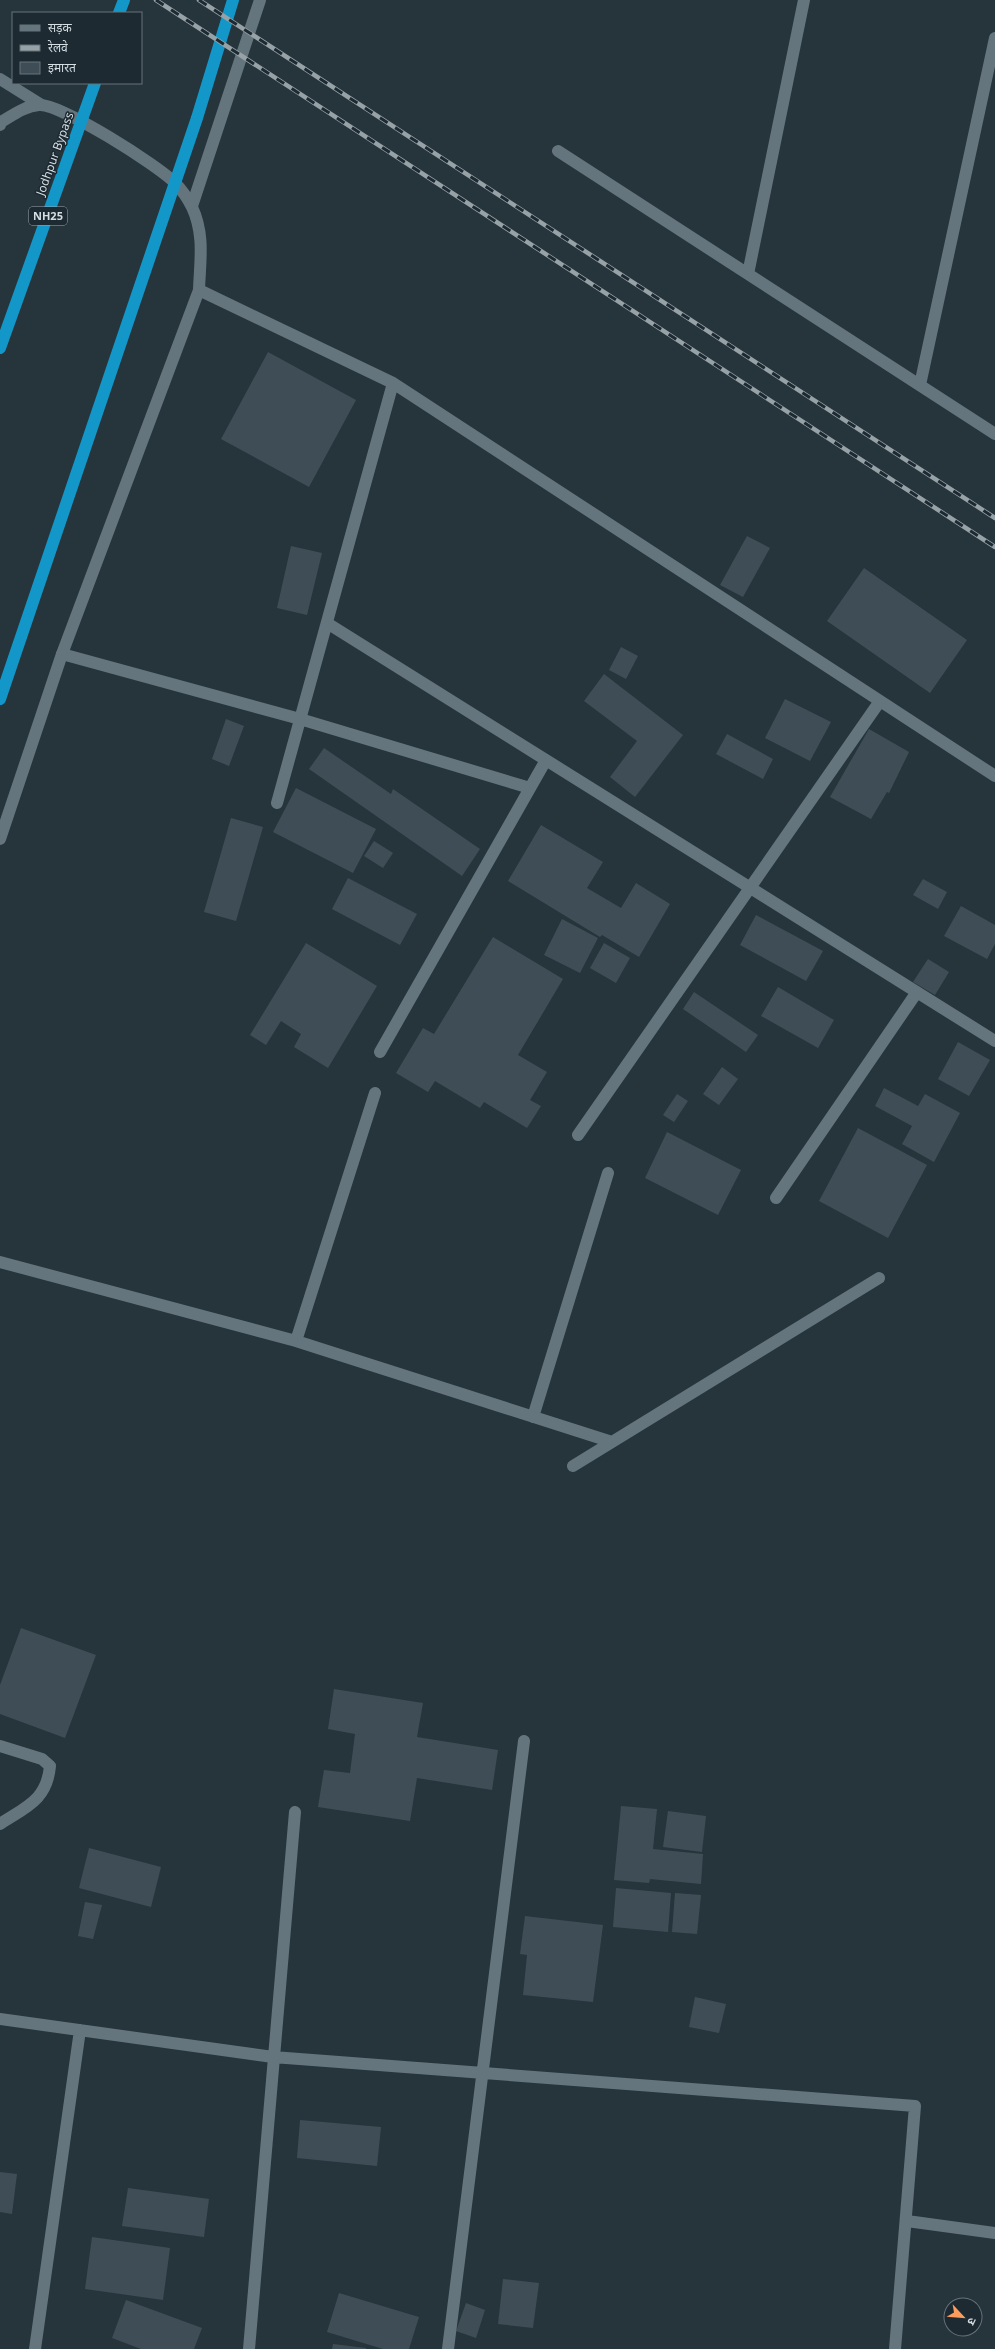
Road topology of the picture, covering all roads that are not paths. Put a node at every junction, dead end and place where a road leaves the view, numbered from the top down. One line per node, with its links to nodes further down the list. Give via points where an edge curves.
1 (124, 0): 5 (highway)
2 (233, 0): 21 (highway, via 197,118)
3 (260, 0): 12 (street)
4 (804, 0): 13 (street)
5 (120, 12)
6 (995, 38): 17 (street)
7 (0, 79): 9 (street)
8 (96, 84): 15 (highway, Jodhpur Bypass / NH25)
9 (40, 104): 10 (street, via 22,109); 12 (street, via 70,114 155,166 175,183)
10 (0, 125)
11 (558, 150): 13 (street)
12 (192, 206): 14 (street, via 201,233)
13 (748, 274): 17 (street)
14 (199, 290): 16 (street); 20 (street)
15 (0, 348)
16 (393, 383): 19 (street); 22 (street)
17 (920, 385): 18 (street)
18 (995, 434)
19 (327, 623): 23 (street); 24 (street)
20 (62, 654): 23 (street); 28 (street)
21 (0, 699)
22 (880, 701): 25 (street); 29 (street)
23 (300, 719): 26 (street); 27 (street)
24 (546, 760): 26 (street); 29 (street)
25 (995, 776)
26 (530, 788): 32 (street)
27 (277, 803)
28 (0, 839)
29 (750, 888): 30 (street); 34 (street)
30 (917, 992): 31 (street); 36 (street)
31 (995, 1041)
32 (380, 1052)
33 (375, 1093): 39 (street)
34 (578, 1135)
35 (608, 1173): 40 (street)
36 (776, 1198)
37 (0, 1262): 39 (street)
38 (879, 1278): 41 (street)
39 (296, 1341): 40 (street)
40 (533, 1417): 41 (street)
41 (612, 1442): 42 (street)
42 (574, 1466)
43 (524, 1741): 50 (street)
44 (0, 1746): 46 (street, via 42,1759 50,1766 44,1791 39,1798)
45 (295, 1812): 49 (street)
46 (0, 1824)
47 (0, 2019): 48 (street)
48 (80, 2030): 49 (street); 53 (street)
49 (273, 2057): 50 (street); 54 (street)
50 (482, 2072): 51 (street, via 915,2106); 55 (street)
51 (907, 2221): 52 (street); 56 (street)
52 (995, 2233)
53 (35, 2349)
54 (248, 2349)
55 (448, 2349)
56 (895, 2349)

